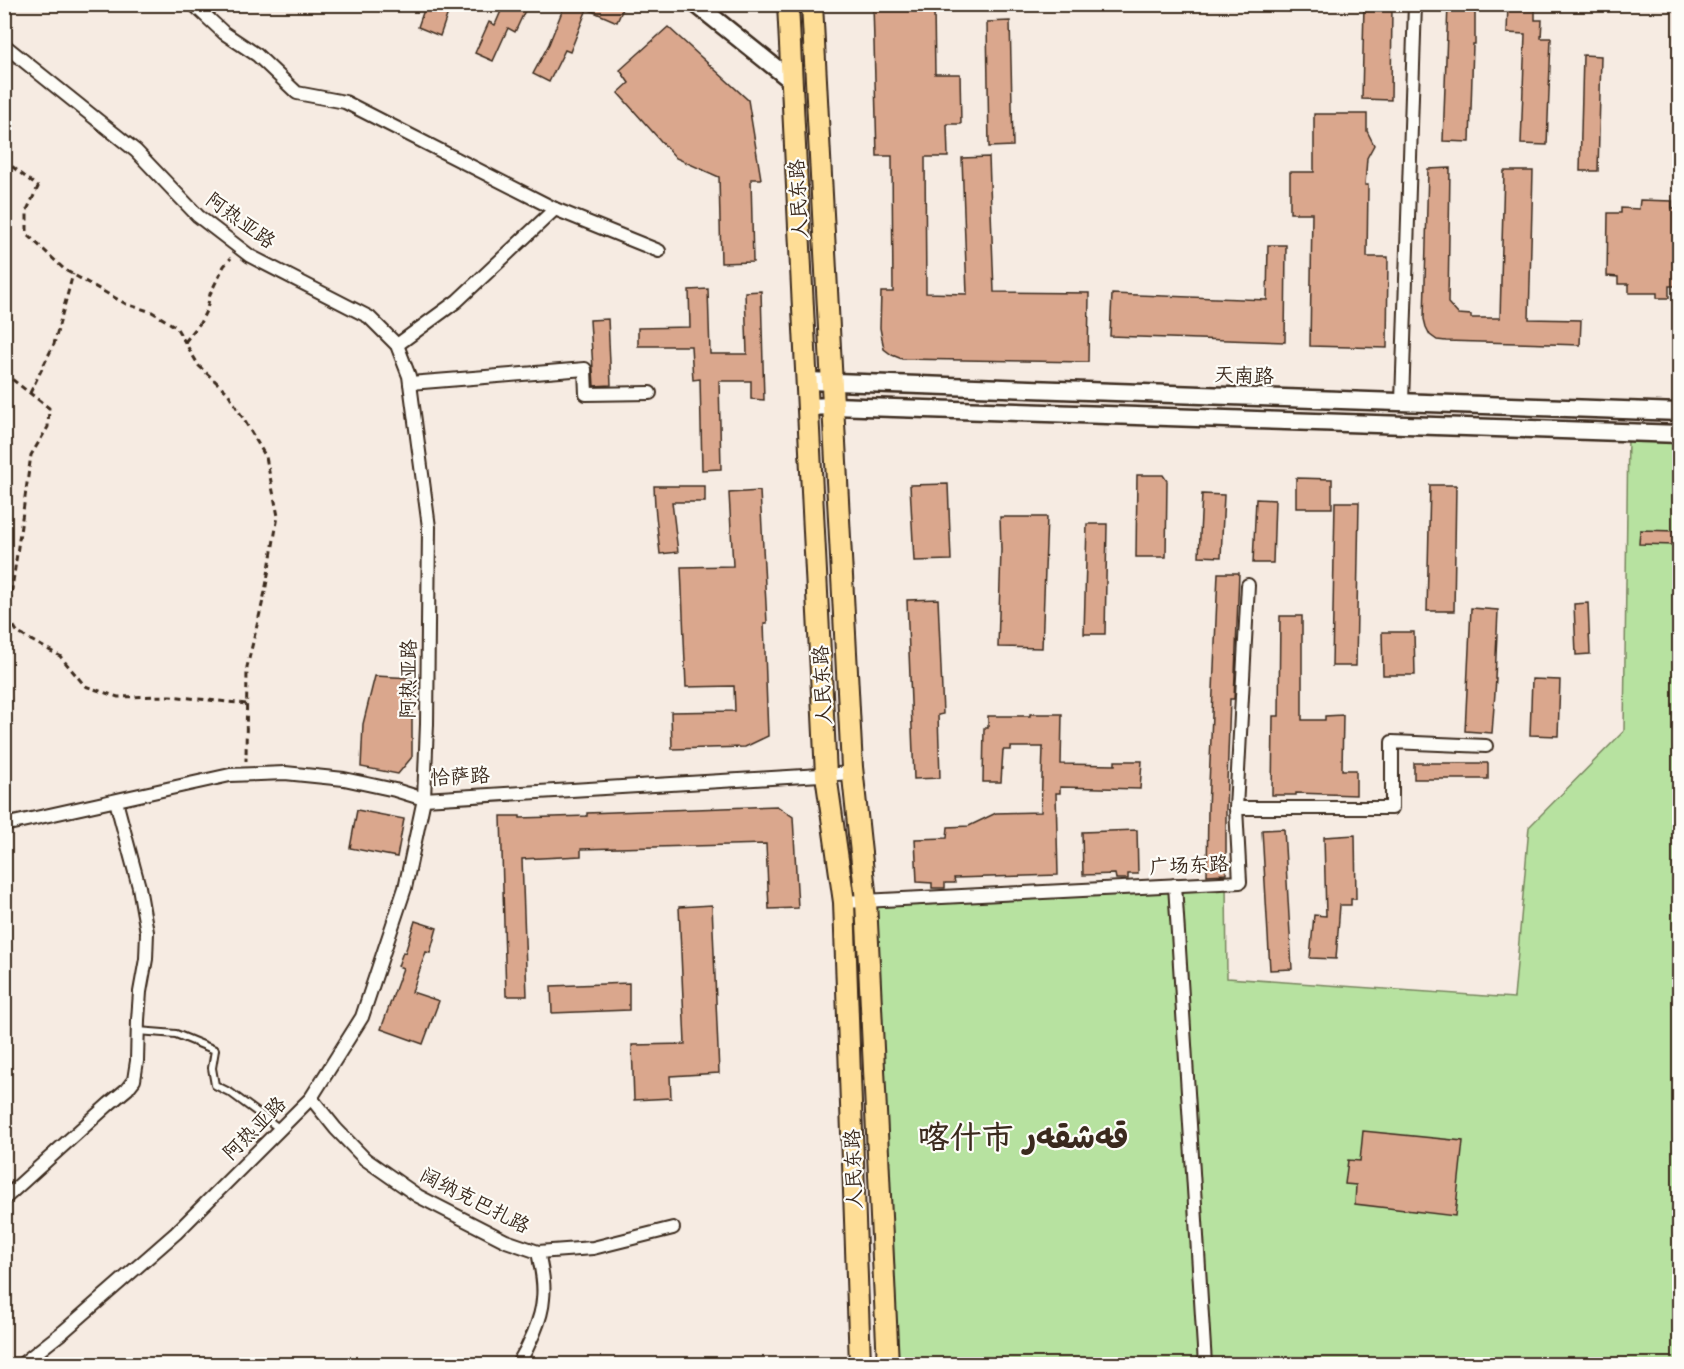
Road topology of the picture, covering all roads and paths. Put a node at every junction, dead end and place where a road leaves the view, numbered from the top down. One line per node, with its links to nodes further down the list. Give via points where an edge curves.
1 (194, 4): 9 (street, via 297,93 345,102)
2 (696, 4): 7 (street)
3 (788, 4): 7 (main road, 人民东路)
4 (812, 4): 17 (main road, 人民东路)
5 (1415, 4): 21 (street)
6 (4, 45): 10 (street, 阿热亚路, via 136,151 198,216)
7 (792, 81): 16 (main road, 人民东路)
8 (4, 159): 12 (path, via 38,187 27,210 27,234)
9 (555, 209): 11 (street); 14 (street, via 457,301)
10 (241, 248): 13 (path, via 224,266 200,323); 14 (street, 阿热亚路, via 369,317)
11 (659, 251)
12 (73, 274): 13 (path, via 126,304 152,312 176,327); 19 (path, via 54,344)
13 (185, 342): 29 (path, via 199,366 228,393 266,457 278,516 247,667)
14 (397, 345): 18 (street, 阿热亚路)
15 (4, 373): 19 (path)
16 (807, 381): 17 (street, 天南路); 23 (main road, 人民东路)
17 (831, 381): 21 (street, 天南路); 22 (main road, 人民东路)
18 (410, 383): 20 (street, via 585,369 586,394); 34 (street, 阿热亚路, via 429,527)
19 (30, 393): 28 (path, via 49,408 48,427 31,455)
20 (650, 393)
21 (1402, 402): 24 (street, 天南路)
22 (833, 406): 23 (street); 25 (street); 31 (main road, 人民东路)
23 (808, 407): 33 (main road, 人民东路)
24 (1680, 412)
25 (1680, 435)
26 (1248, 585): 36 (street, 广场东路)
27 (4, 589): 28 (path)
28 (12, 590): 29 (path, via 8,617 18,633 60,656 84,686 118,697 170,696)
29 (247, 704): 32 (path)
30 (1486, 747): 36 (street, via 1392,742 1392,808)
31 (852, 773): 33 (street, 恰萨路); 39 (main road, 人民东路)
32 (246, 775): 34 (street, 恰萨路, via 285,773 344,779); 35 (street, 恰萨路)
33 (826, 775): 34 (street, 恰萨路); 40 (main road, 人民东路)
34 (424, 799): 42 (street, 阿热亚路, via 405,888 362,1017)
35 (116, 801): 37 (street, 恰萨路); 41 (street, via 147,932)
36 (1236, 808): 38 (street, 广场东路, via 1240,882)
37 (4, 825)
38 (1175, 885): 39 (street, 广场东路); 51 (street)
39 (866, 901): 40 (street, 广场东路); 50 (main road, 人民东路)
40 (844, 902): 49 (main road, 人民东路)
41 (138, 1031): 43 (lane, via 176,1034 214,1050 215,1085); 44 (street, via 134,1080 128,1089)
42 (311, 1098): 43 (street, 阿热亚路); 46 (street, 阔纳克巴扎路, via 365,1159 418,1196 506,1241)
43 (280, 1129): 47 (street, 阿热亚路, via 176,1233)
44 (4, 1199)
45 (673, 1228): 46 (street, via 593,1248)
46 (538, 1252): 48 (street, 阔纳克巴扎路, via 543,1300)
47 (22, 1365)
48 (518, 1365)
49 (861, 1365)
50 (888, 1365)
51 (1205, 1365)

